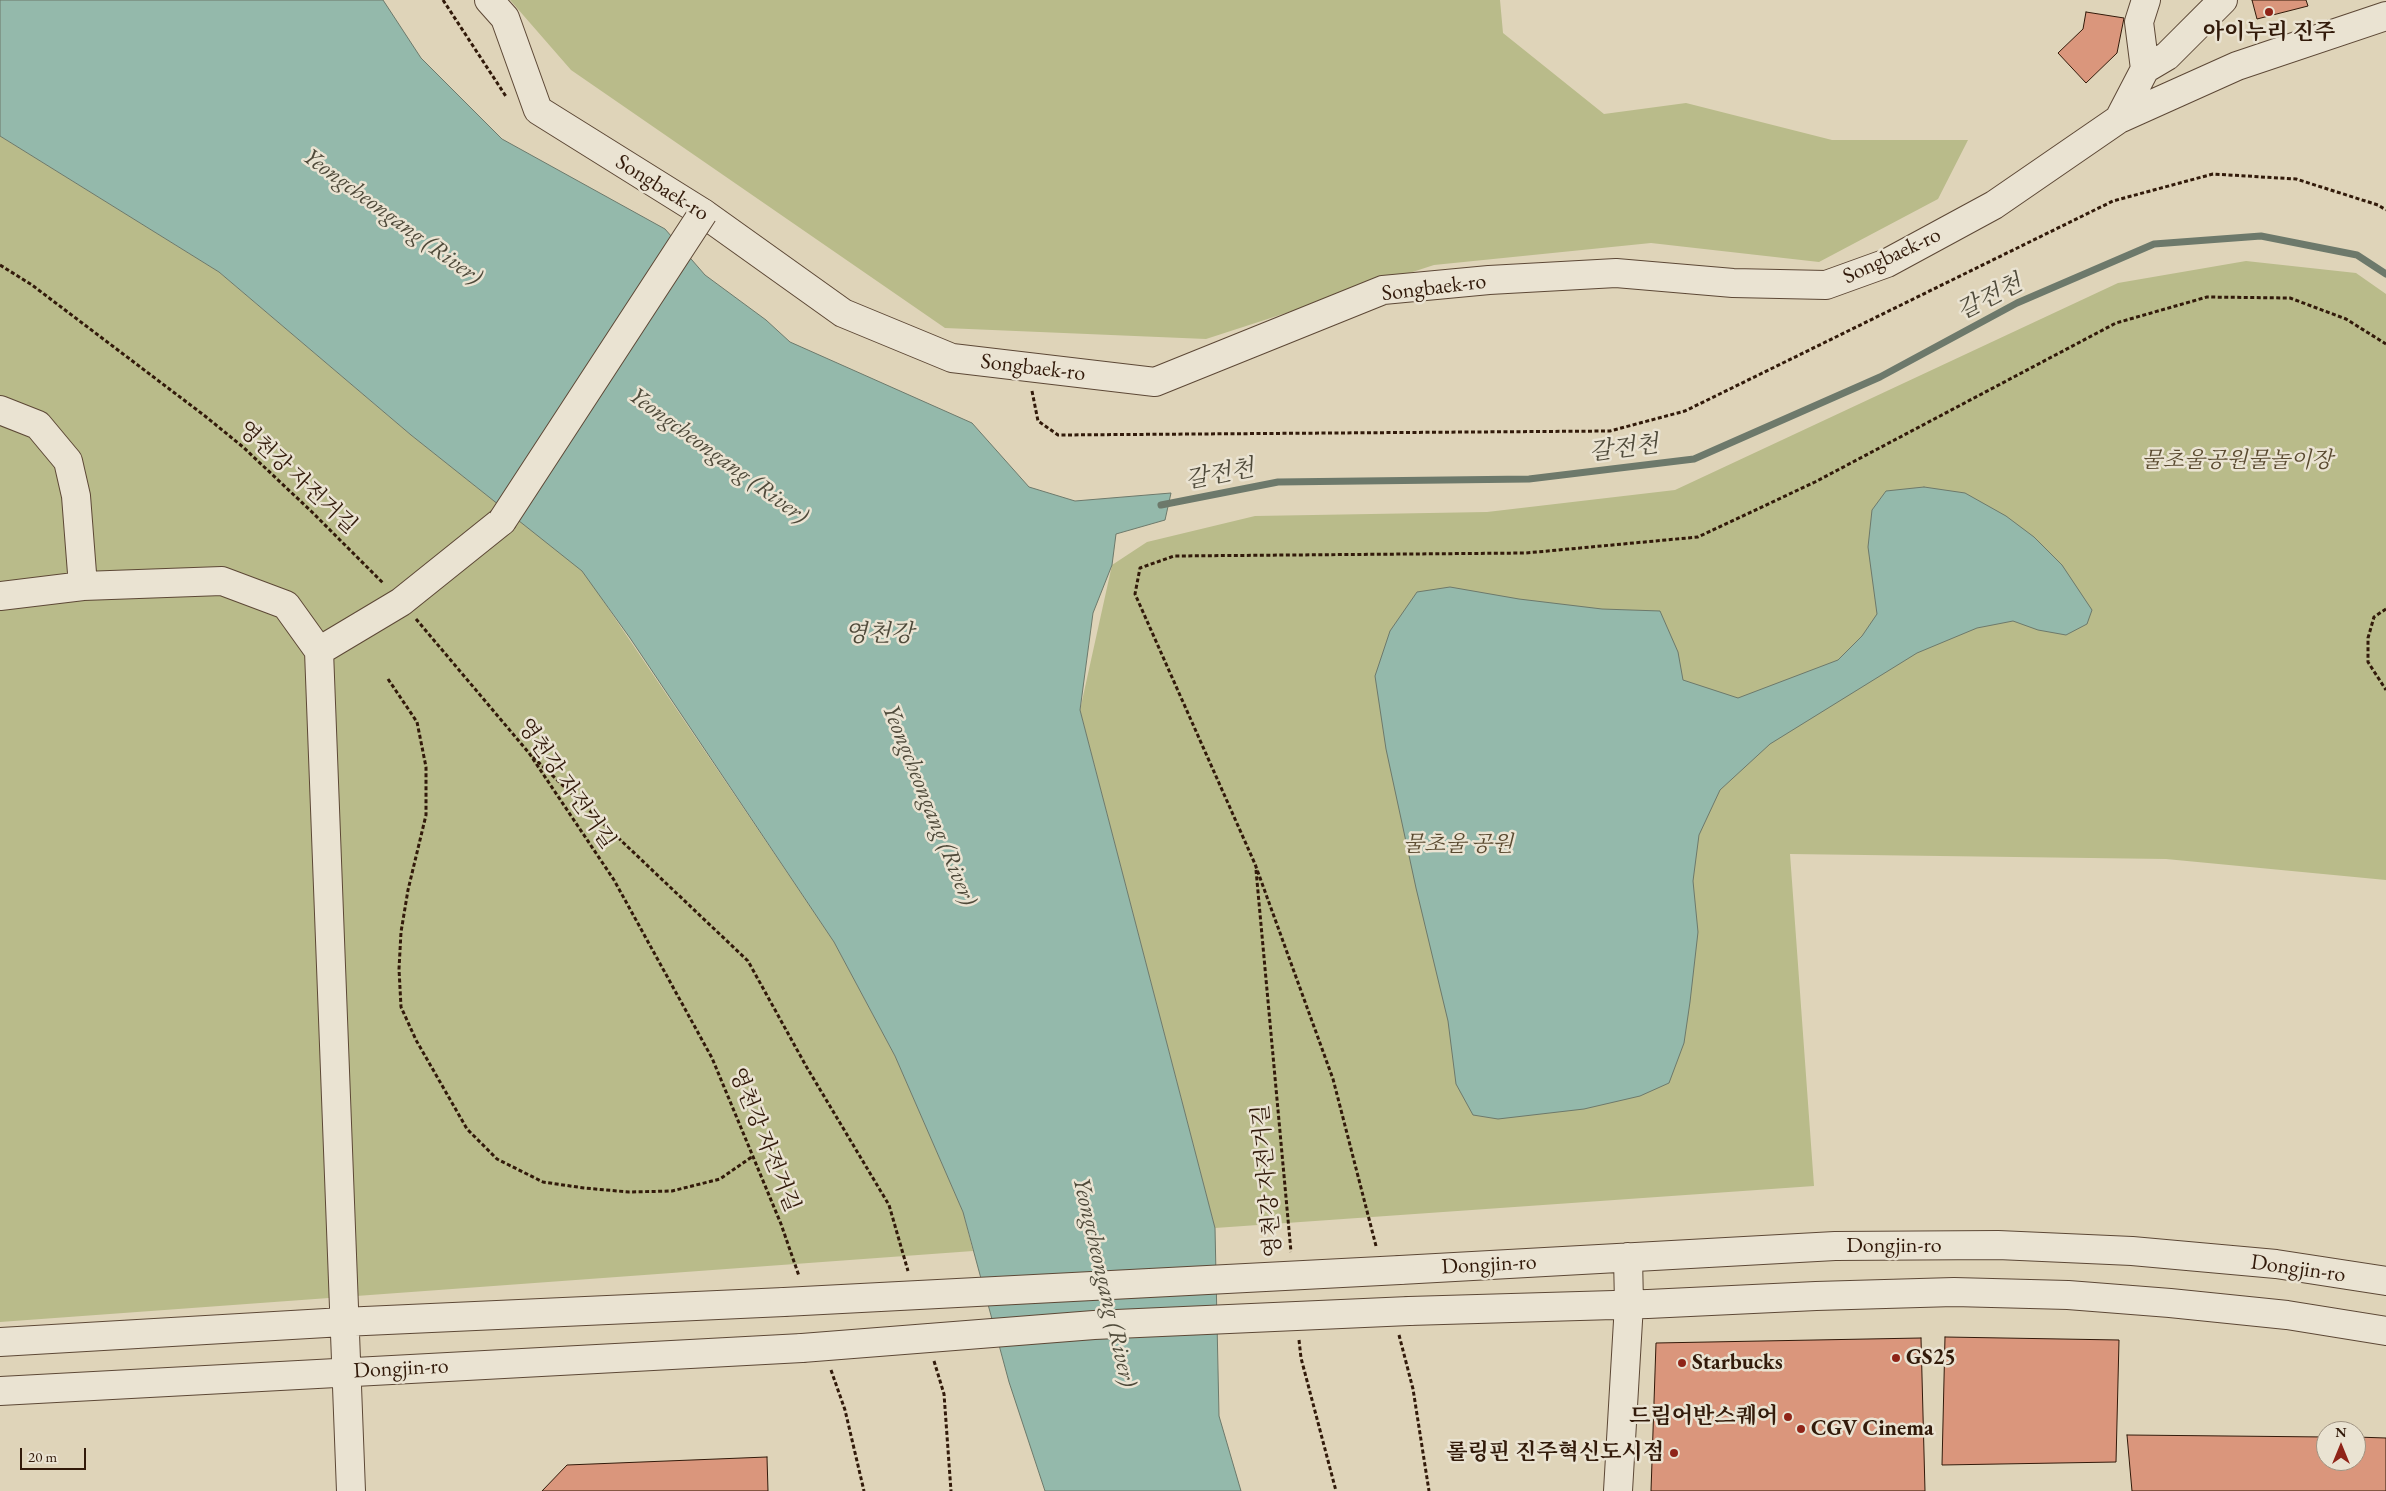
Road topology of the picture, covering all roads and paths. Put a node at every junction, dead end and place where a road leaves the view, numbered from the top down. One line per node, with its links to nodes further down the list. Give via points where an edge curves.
1 (489, 0): 8 (street, Songbaek-ro, via 505,18 538,110)
2 (2146, 0): 5 (street, via 2139,22)
3 (2223, 0): 5 (street, via 2167,56)
4 (2386, 16): 6 (street, Songbaek-ro, via 2237,66)
5 (2145, 69): 6 (street)
6 (2119, 119): 11 (street, Songbaek-ro, via 1994,205 1887,263 1826,285 1733,283 1616,273 1383,290 1155,382)
7 (2386, 210): 11 (path, via 2296,179 2213,174 2113,201 1685,411 1610,431 1058,435 1038,421)
8 (703, 213): 11 (street, Songbaek-ro, via 843,313 952,358); 15 (street, bridge, via 502,522)
9 (0, 265): 15 (path, 영천강 자전거길, via 32,284 206,416 312,512)
10 (2386, 344): 21 (path, via 2346,319 2290,298 2207,297 2116,323 1815,482 1698,537 1526,553 1174,556 1140,568 1135,594)
11 (1028, 368)
12 (0, 410): 13 (street, via 38,425 68,461 76,496)
13 (83, 586): 14 (street); 17 (street, via 222,581 286,605)
14 (0, 596)
15 (401, 602): 17 (street); 20 (path, 영천강 자전거길)
16 (2386, 609): 19 (path, via 2374,617 2368,638 2368,662)
17 (318, 651): 31 (street)
18 (388, 678): 22 (path, via 417,722 426,767 426,815 401,932 401,1007 416,1040 467,1129 496,1159 543,1182 584,1188 672,1191 720,1179)
19 (2386, 690)
20 (529, 753): 22 (path, 영천강 자전거길, via 614,880 708,1049); 27 (path, via 748,961 889,1205)
21 (1255, 864): 23 (path, via 1333,1079); 25 (path, 영천강 자전거길)
22 (753, 1156): 26 (path, 영천강 자전거길)
23 (1378, 1254)
24 (1628, 1257): 28 (street, Dongjin-ro, via 1835,1246 1998,1246 2132,1251 2276,1264); 29 (street); 31 (street, Dongjin-ro, bridge)
25 (1292, 1260)
26 (800, 1280)
27 (911, 1281)
28 (2386, 1282)
29 (1629, 1304): 30 (street, Dongjin-ro); 32 (street, Dongjin-ro, via 1954,1292 2068,1295 2287,1315); 44 (street)
30 (1404, 1321): 37 (street, Dongjin-ro, bridge, via 1094,1325 802,1348); 43 (path)
31 (343, 1322): 34 (street); 37 (street)
32 (2386, 1331)
33 (1299, 1338): 42 (path, via 1301,1358)
34 (0, 1342)
35 (933, 1356): 41 (path, via 944,1394)
36 (829, 1363): 40 (path, via 845,1410)
37 (345, 1372): 38 (street, Dongjin-ro); 39 (street)
38 (0, 1391)
39 (351, 1491)
40 (864, 1491)
41 (950, 1491)
42 (1336, 1491)
43 (1429, 1491)
44 (1618, 1491)

